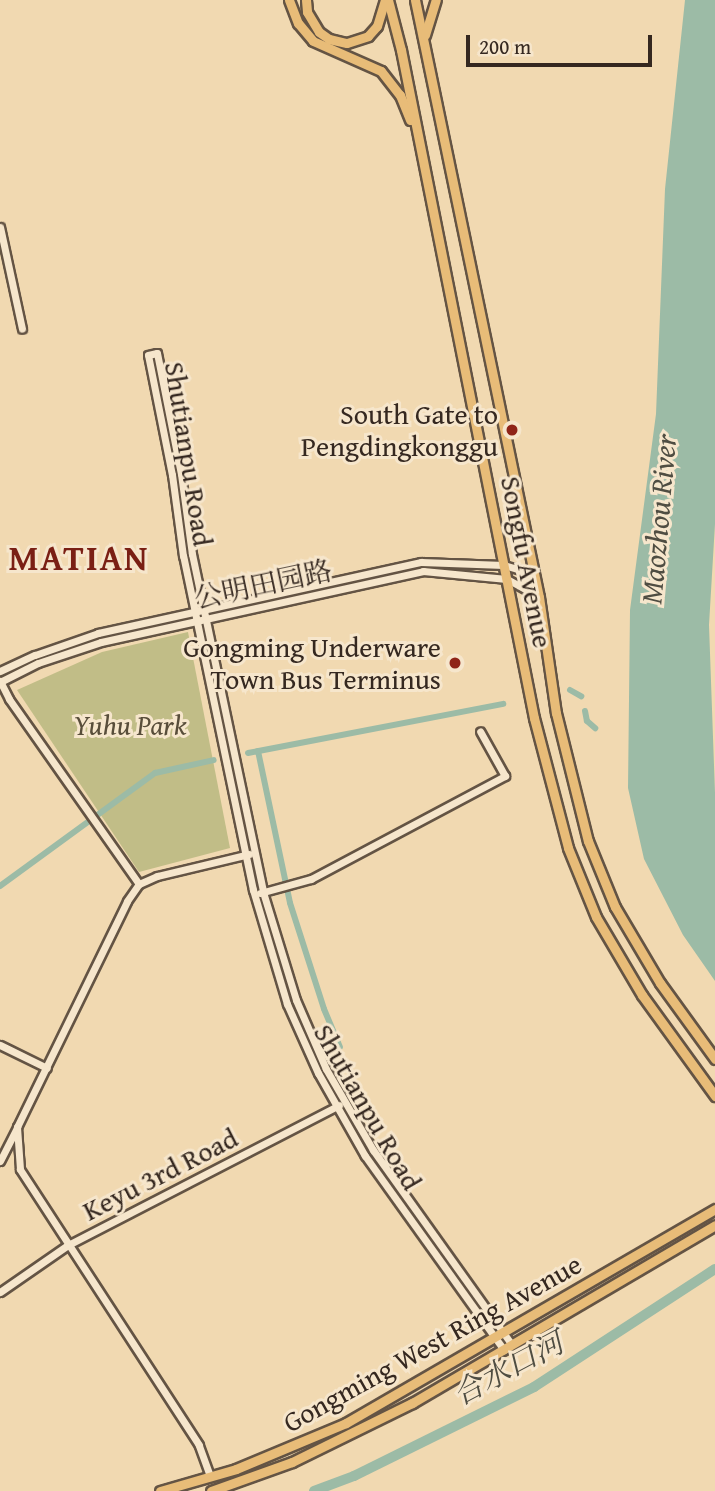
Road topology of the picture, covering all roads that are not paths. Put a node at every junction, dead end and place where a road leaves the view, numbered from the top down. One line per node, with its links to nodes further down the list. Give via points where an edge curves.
1 (289, 0): 7 (main road, via 298,23 313,41 381,71 400,95)
2 (305, 0): 3 (main road, via 319,32 347,43 368,36 377,26)
3 (386, 0): 7 (main road, Songfu Avenue)
4 (415, 0): 6 (main road, Songfu Avenue)
5 (436, 0): 6 (main road)
6 (424, 40): 13 (main road, Songfu Avenue)
7 (417, 138): 12 (main road, Songfu Avenue)
8 (0, 228): 9 (street)
9 (9, 266): 10 (street); 11 (street)
10 (0, 268)
11 (22, 329)
12 (504, 565): 13 (street, 公明田园路); 14 (main road, Songfu Avenue); 16 (street, 公明田园路, via 421,562)
13 (531, 573): 15 (main road, Songfu Avenue)
14 (507, 579): 15 (street, 公明田园路); 18 (street, 公明田园路, via 423,571); 31 (main road, Songfu Avenue, via 534,718 568,848 586,894 642,995)
15 (539, 597): 29 (main road, Songfu Avenue, via 556,713 589,841 615,907 660,983)
16 (204, 608): 17 (street, 公明田园路); 17 (street, Shutianpu Road, via 157,353 148,355); 18 (street, Shutianpu Road)
17 (195, 610): 19 (street, Shutianpu Road); 20 (street, 公明田园路, via 67,643)
18 (206, 618): 19 (street, 公明田园路); 23 (street, Shutianpu Road)
19 (197, 620): 21 (street, 公明田园路, via 70,651); 24 (street, Shutianpu Road)
20 (0, 671)
21 (0, 682): 25 (street)
22 (480, 731): 26 (street, via 505,776 311,879)
23 (255, 853): 24 (street); 26 (street, Shutianpu Road)
24 (246, 855): 25 (street); 27 (street, Shutianpu Road)
25 (139, 884): 30 (street)
26 (263, 892): 27 (street); 32 (street, Shutianpu Road, via 296,1000)
27 (254, 894): 33 (street, Shutianpu Road, via 287,1004)
28 (0, 1045): 30 (street)
29 (715, 1059)
30 (47, 1068): 34 (street)
31 (715, 1096)
32 (345, 1101): 33 (street, Keyu 3rd Road); 40 (street, Shutianpu Road, via 373,1150)
33 (336, 1106): 38 (street, Keyu 3rd Road); 40 (street, Shutianpu Road, via 365,1156)
34 (17, 1127): 35 (street); 38 (street, via 20,1169)
35 (0, 1161)
36 (715, 1209): 40 (main road, Gongming West Ring Avenue)
37 (715, 1225): 41 (main road, Gongming West Ring Avenue)
38 (69, 1244): 39 (street, Keyu 3rd Road); 42 (street, via 199,1445)
39 (0, 1292)
40 (499, 1335): 41 (street, Shutianpu Road); 42 (main road, Gongming West Ring Avenue, via 346,1423)
41 (508, 1347): 44 (main road, Gongming West Ring Avenue, via 355,1433)
42 (210, 1476): 43 (main road, Gongming West Ring Avenue)
43 (160, 1491)
44 (211, 1491)

